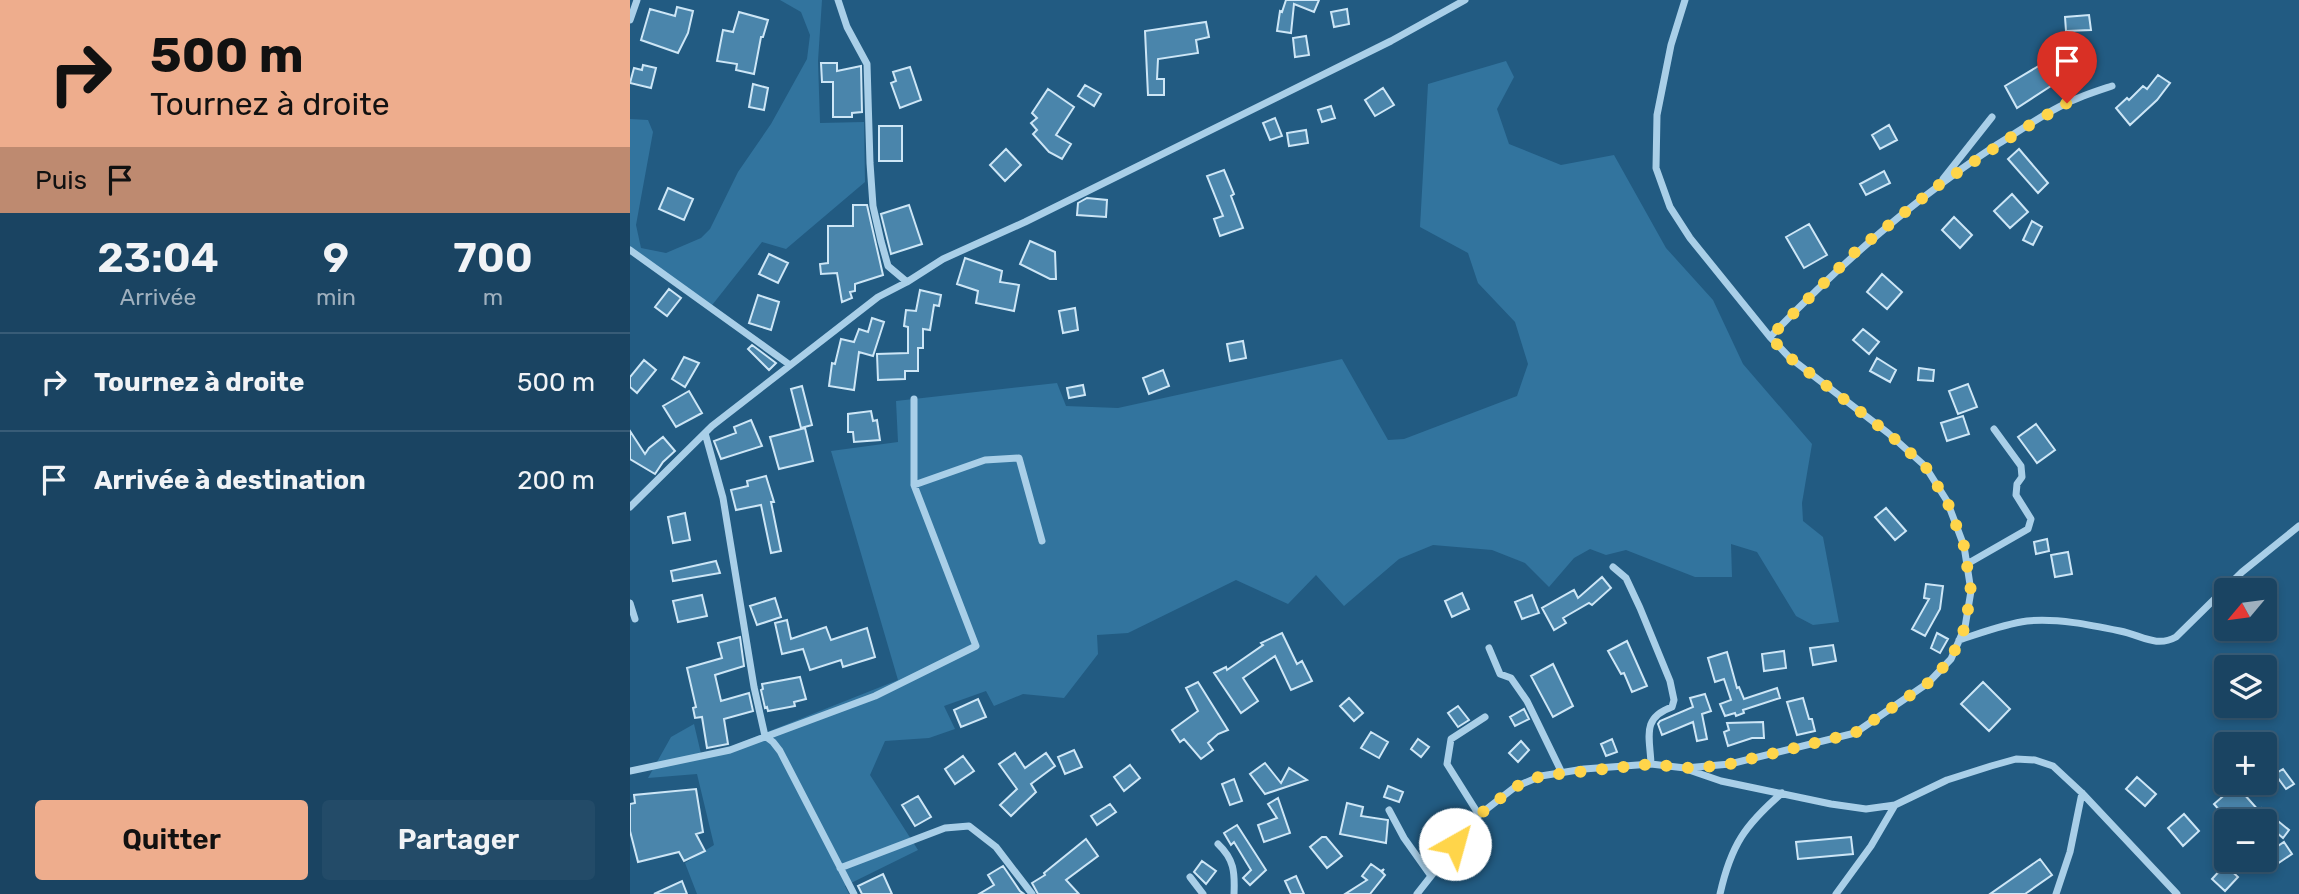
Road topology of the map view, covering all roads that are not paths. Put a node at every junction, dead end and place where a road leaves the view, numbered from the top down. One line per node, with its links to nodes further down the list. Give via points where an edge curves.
1 (637, 0): 5 (street)
2 (838, 0): 10 (street, via 867,64 873,206 881,242 888,266)
3 (1465, 0): 10 (street, via 1391,41 943,259)
4 (1685, 0): 11 (street, via 1657,115 1656,168 1670,207 1690,238)
5 (630, 20)
6 (2112, 86): 8 (street, via 2067,103)
7 (1992, 117): 8 (street)
8 (1939, 185): 11 (street, via 1855,252)
9 (630, 250): 12 (street)
10 (907, 282): 12 (street, via 878,297)
11 (1770, 337): 20 (street, via 1925,466 1947,501)
12 (790, 365): 15 (street)
13 (914, 399): 16 (street)
14 (1994, 429): 20 (street, via 2021,466 2016,495 2031,519 2028,529)
15 (705, 433): 17 (street); 27 (street, via 723,498)
16 (914, 485): 19 (street, via 985,460 1019,458); 27 (street, via 976,646 875,696)
17 (630, 507)
18 (2299, 526): 24 (street, via 2167,642 2100,627 2030,621)
19 (1042, 541)
20 (1967, 564): 24 (street, via 1971,591)
21 (1613, 567): 28 (street, via 1626,578 1640,608 1674,699 1672,707 1657,712 1651,720)
22 (630, 603): 23 (street)
23 (635, 619)
24 (1959, 640): 29 (street, via 1951,659 1928,683 1855,733 1730,764)
25 (1489, 648): 31 (street, via 1500,674 1511,678 1527,701)
26 (1485, 717): 36 (street, via 1451,740 1447,764)
27 (765, 736): 30 (street, via 730,750); 38 (street, via 780,751)
28 (1651, 764): 29 (street); 31 (street)
29 (1685, 768): 32 (street, via 1721,781)
30 (630, 771)
31 (1562, 773): 36 (street, via 1515,787)
32 (1782, 793): 34 (street, via 1866,808); 46 (street, via 1742,834)
33 (2082, 793): 34 (street, via 2053,766 2016,760 1947,780); 48 (street); 49 (street)
34 (1895, 805): 47 (street)
35 (1389, 810): 39 (street)
36 (1479, 815): 39 (street)
37 (1218, 844): 44 (street, via 1234,869)
38 (840, 868): 41 (street); 42 (street, via 945,828 969,826 996,848)
39 (1431, 876): 45 (street)
40 (1190, 877): 43 (street)
41 (854, 894)
42 (1032, 894)
43 (1203, 894)
44 (1234, 894)
45 (1417, 894)
46 (1720, 894)
47 (1836, 894)
48 (2056, 894)
49 (2177, 894)

